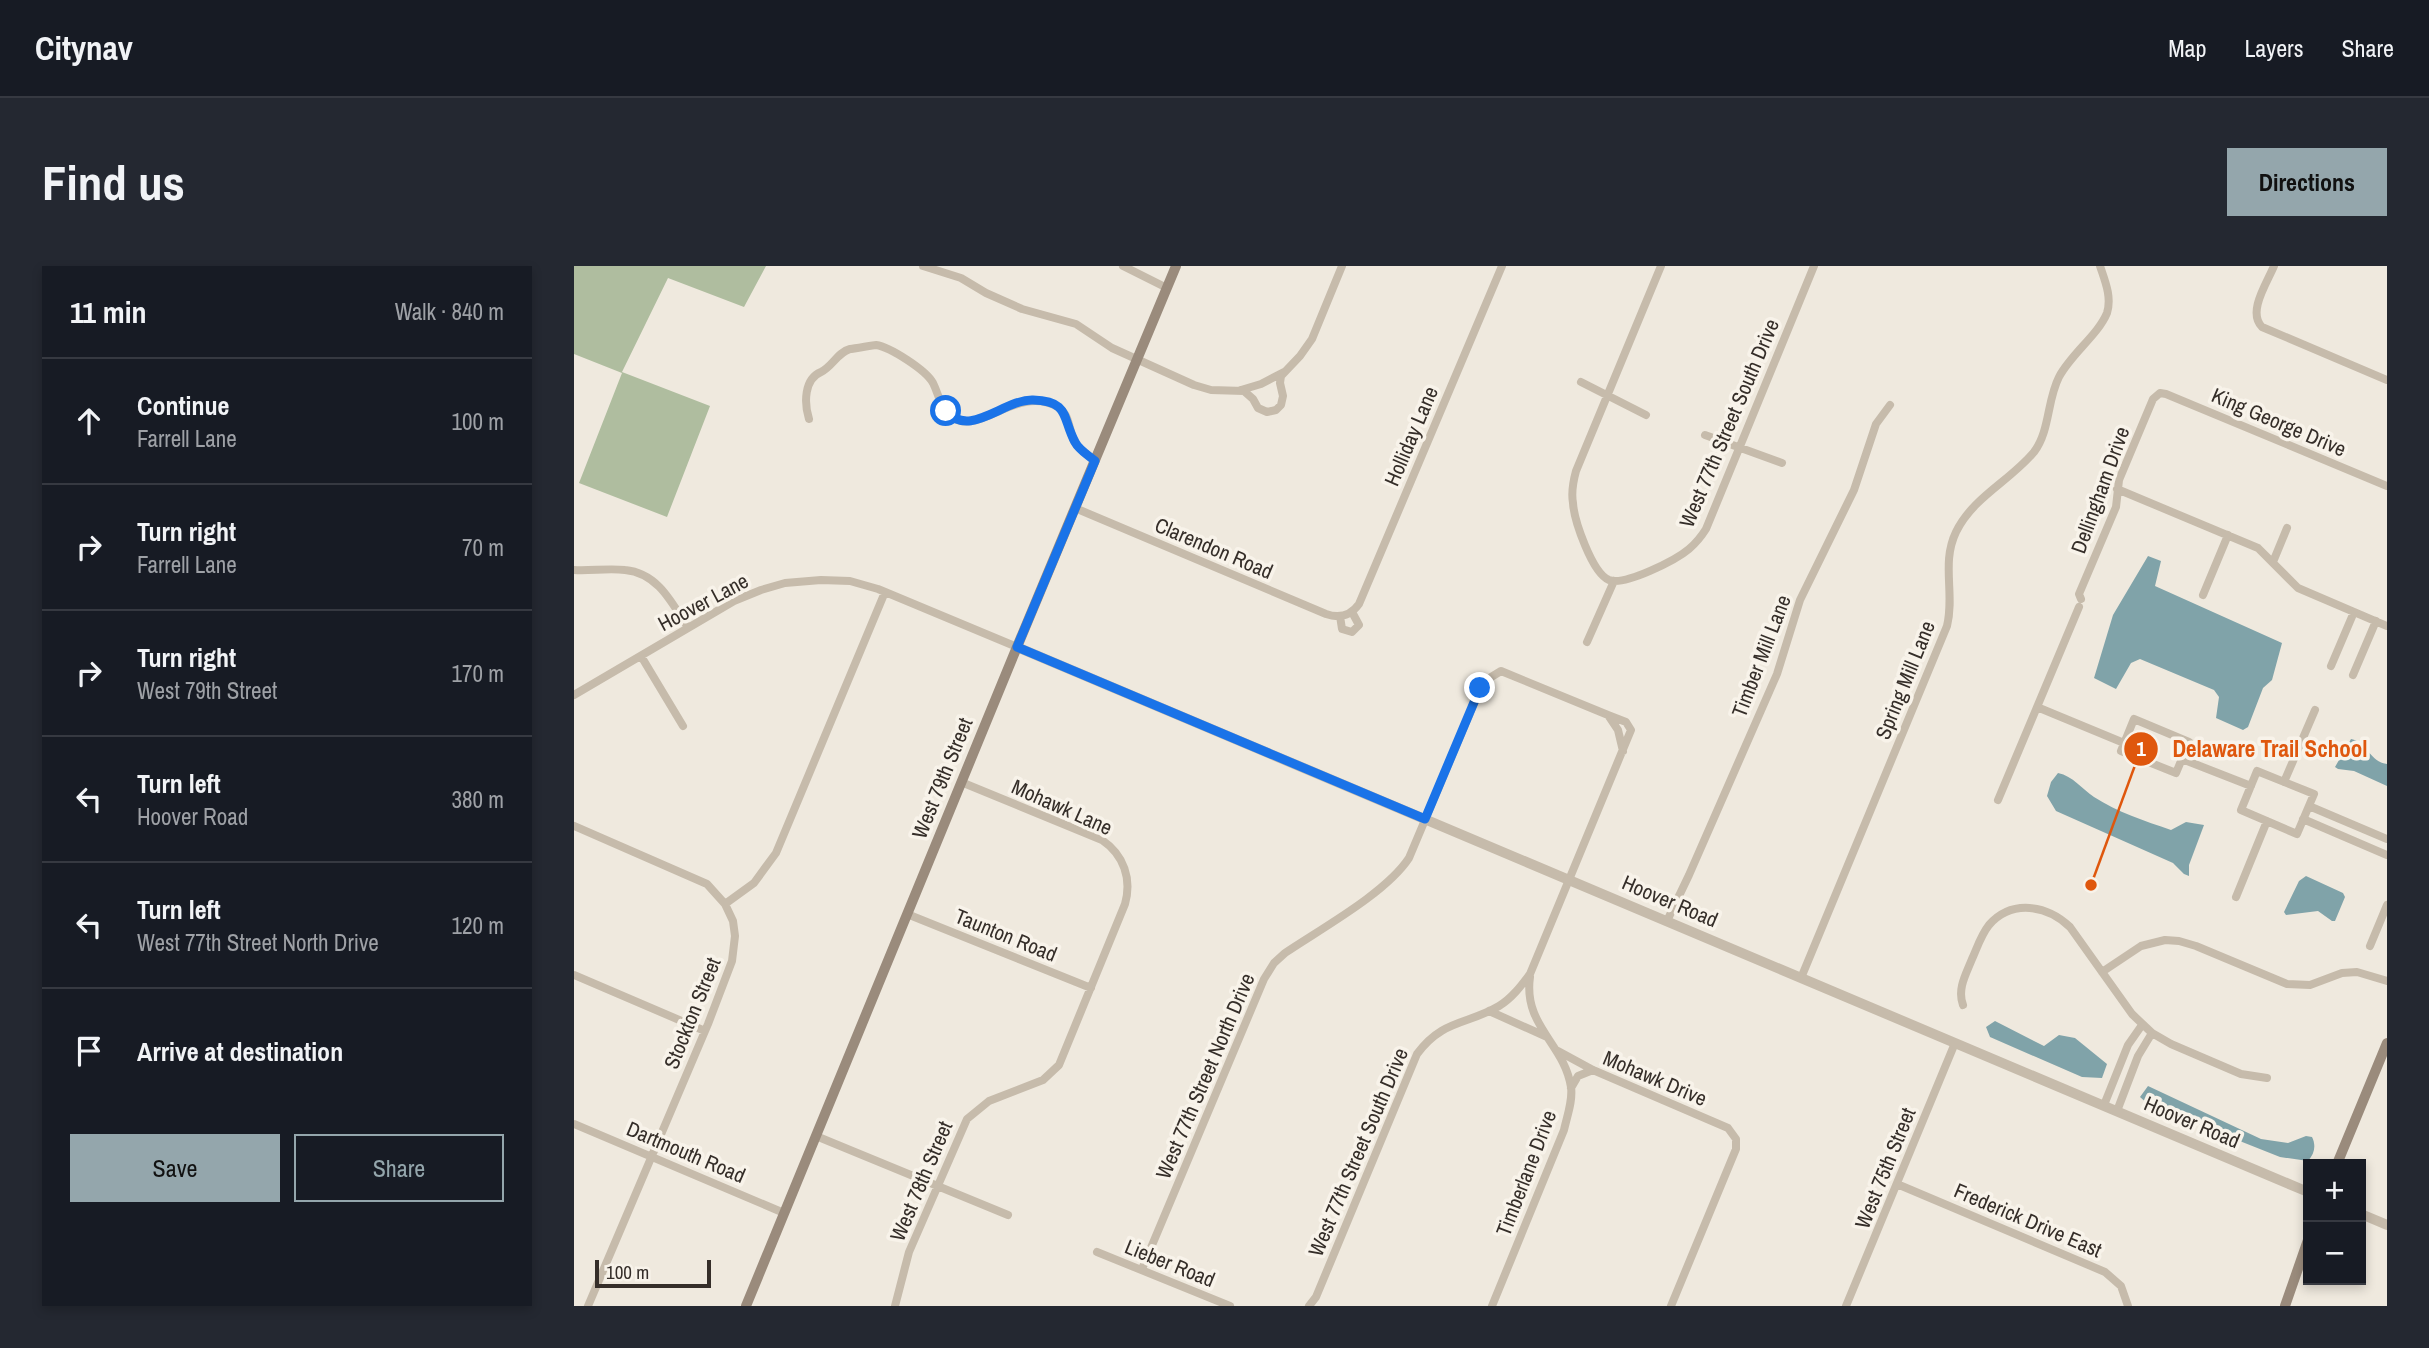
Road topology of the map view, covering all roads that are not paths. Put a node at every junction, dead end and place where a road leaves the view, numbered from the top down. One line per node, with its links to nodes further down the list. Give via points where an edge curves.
1 (923, 266): 11 (street, via 961,278 1022,309 1076,324)
2 (1123, 266): 10 (street)
3 (1176, 266): 10 (main road, West 79th Street)
4 (1342, 266): 12 (street, via 1312,339)
5 (1502, 266): 36 (street, Holliday Lane, via 1359,604)
6 (1661, 266): 17 (street)
7 (1814, 266): 22 (street, West 77th Street South Drive)
8 (2100, 266): 75 (street, Spring Mill Lane, via 2108,293 2107,311 2060,376 2038,446 1971,509 1952,542 1947,562 1951,602 1947,626)
9 (2274, 266): 13 (street, via 2256,310 2262,327)
10 (1167, 288): 11 (main road, West 79th Street)
11 (1137, 360): 15 (street, via 1204,388); 23 (main road, West 79th Street)
12 (1283, 372): 15 (street); 15 (street, via 1282,402 1274,411 1262,411)
13 (2387, 380)
14 (1581, 382): 17 (street)
15 (1240, 390)
16 (2158, 394): 25 (street, King George Drive); 26 (street, Dellingham Drive)
17 (1609, 396): 19 (street); 32 (street, via 1576,471 1572,492 1587,550 1600,572)
18 (1890, 405): 70 (street, Timber Mill Lane, via 1876,424 1854,490 1800,600 1777,674)
19 (1646, 415)
20 (809, 419): 23 (street, via 807,388 812,377 848,349 876,345 925,372 947,412 960,421 1026,401 1056,406 1067,417 1079,448)
21 (1705, 435): 22 (street)
22 (1739, 447): 24 (street); 32 (street, West 77th Street South Drive, via 1706,529 1695,544 1629,579)
23 (1095, 461): 27 (main road, West 79th Street)
24 (1782, 463)
25 (2387, 486)
26 (2118, 489): 29 (street); 46 (street, Dellingham Drive, via 2116,507)
27 (1075, 508): 36 (street, Clarendon Road, via 1326,614); 41 (main road, West 79th Street)
28 (2287, 528): 30 (street)
29 (2228, 535): 30 (street, via 2258,548); 34 (street)
30 (2273, 562): 35 (street, via 2298,588)
31 (574, 570): 39 (street, via 624,570 645,576 664,592)
32 (1612, 580): 40 (street)
33 (885, 592): 39 (street, Hoover Lane, via 843,580 785,583 741,598); 41 (street, Hoover Lane); 67 (street, via 776,853 754,883)
34 (2203, 595)
35 (2354, 612): 37 (street); 43 (street)
36 (1346, 614): 36 (street, Holliday Lane, via 1341,626 1352,632 1359,622)
37 (2376, 621): 38 (street); 44 (street)
38 (2387, 626)
39 (688, 628): 42 (street, Hoover Lane)
40 (1587, 642)
41 (1017, 647): 53 (main road, West 79th Street); 58 (street, Hoover Road)
42 (641, 656): 45 (street, Hoover Lane); 49 (street)
43 (2331, 666)
44 (2353, 676)
45 (574, 695)
46 (2037, 707): 50 (street); 56 (street, Dellingham Drive)
47 (2315, 710): 54 (street)
48 (1608, 715): 51 (street); 51 (street, West 77th Street South Drive, via 1630,725); 58 (street, West 77th Street North Drive, via 1501,671 1480,688)
49 (683, 726)
50 (2124, 743): 52 (street, via 2121,751 2176,773); 52 (street, via 2134,719 2189,742)
51 (1623, 751): 64 (street, West 77th Street South Drive)
52 (2182, 759): 55 (street)
53 (961, 782): 65 (street, Mohawk Lane, via 1102,840 1118,855); 69 (main road, West 79th Street)
54 (2284, 782): 55 (street, via 2256,771); 57 (street, via 2314,794)
55 (2250, 786): 60 (street, via 2241,810)
56 (1998, 800)
57 (2309, 806): 59 (street); 62 (street)
58 (1425, 819): 64 (street, Hoover Road); 105 (street, West 77th Street North Drive, via 1409,858 1394,878 1274,963)
59 (2303, 819): 60 (street, via 2297,834); 63 (street)
60 (2267, 821): 66 (street)
61 (574, 826): 67 (street, via 701,880)
62 (2387, 839)
63 (2387, 855)
64 (1568, 879): 70 (street, Hoover Road); 73 (street, West 77th Street South Drive)
65 (1128, 884): 77 (street, West 78th Street, via 1125,904)
66 (2236, 897)
67 (725, 904): 81 (street, Stockton Street, via 734,925 735,951)
68 (2387, 905): 71 (street)
69 (907, 914): 77 (street, Taunton Road); 93 (main road, West 79th Street)
70 (1667, 921): 75 (street, Hoover Road)
71 (2370, 946)
72 (2102, 972): 76 (street, via 2141,946 2165,940 2196,946 2287,984 2310,985 2357,972); 78 (street, via 2059,917 2040,908 2017,908 1998,917 1983,933 1961,988); 80 (street)
73 (1530, 974): 79 (street, West 77th Street South Drive, via 1507,1000); 83 (street, Timberlane Drive, via 1528,998)
74 (574, 975): 81 (street)
75 (1801, 978): 84 (street, Hoover Road)
76 (2387, 981)
77 (1091, 988): 97 (street, West 78th Street, via 1059,1065 1040,1082 974,1111 963,1125)
78 (1963, 1005)
79 (1489, 1011): 83 (street); 110 (street, West 77th Street South Drive, via 1446,1027 1417,1054)
80 (2142, 1025): 82 (street); 90 (street, via 2128,1045)
81 (705, 1031): 94 (street, Stockton Street)
82 (2152, 1033): 88 (street, via 2241,1074); 91 (street)
83 (1545, 1036): 86 (street, Timberlane Drive)
84 (1955, 1043): 90 (street, Hoover Road); 96 (street, West 75th Street)
85 (2387, 1043): 95 (main road)
86 (1558, 1052): 87 (street, Mohawk Drive); 89 (street, Timberlane Drive)
87 (1593, 1070): 89 (street, via 1578,1076); 112 (street, Mohawk Drive, via 1728,1128 1736,1139 1736,1149)
88 (2267, 1078)
89 (1571, 1088): 111 (street, Timberlane Drive, via 1564,1130)
90 (2104, 1105): 91 (street, Hoover Road)
91 (2117, 1111): 98 (street, Hoover Road)
92 (574, 1124): 94 (street, Dartmouth Road)
93 (816, 1136): 97 (street); 99 (main road, West 79th Street)
94 (652, 1157): 99 (street, Dartmouth Road); 106 (street, Stockton Street)
95 (2339, 1159)
96 (1897, 1184): 113 (street, West 75th Street); 114 (street, Frederick Drive East, via 2105,1272 2121,1286)
97 (937, 1186): 100 (street); 108 (street, West 78th Street, via 903,1270)
98 (2303, 1190)
99 (784, 1213): 107 (main road, West 79th Street)
100 (1008, 1215)
101 (2366, 1216): 102 (street)
102 (2387, 1225)
103 (1097, 1252): 105 (street, Lieber Road)
104 (2303, 1254): 115 (main road)
105 (1142, 1269): 109 (street, Lieber Road)
106 (589, 1306)
107 (746, 1306)
108 (895, 1306)
109 (1230, 1306)
110 (1310, 1306)
111 (1492, 1306)
112 (1671, 1306)
113 (1846, 1306)
114 (2128, 1306)
115 (2285, 1306)

